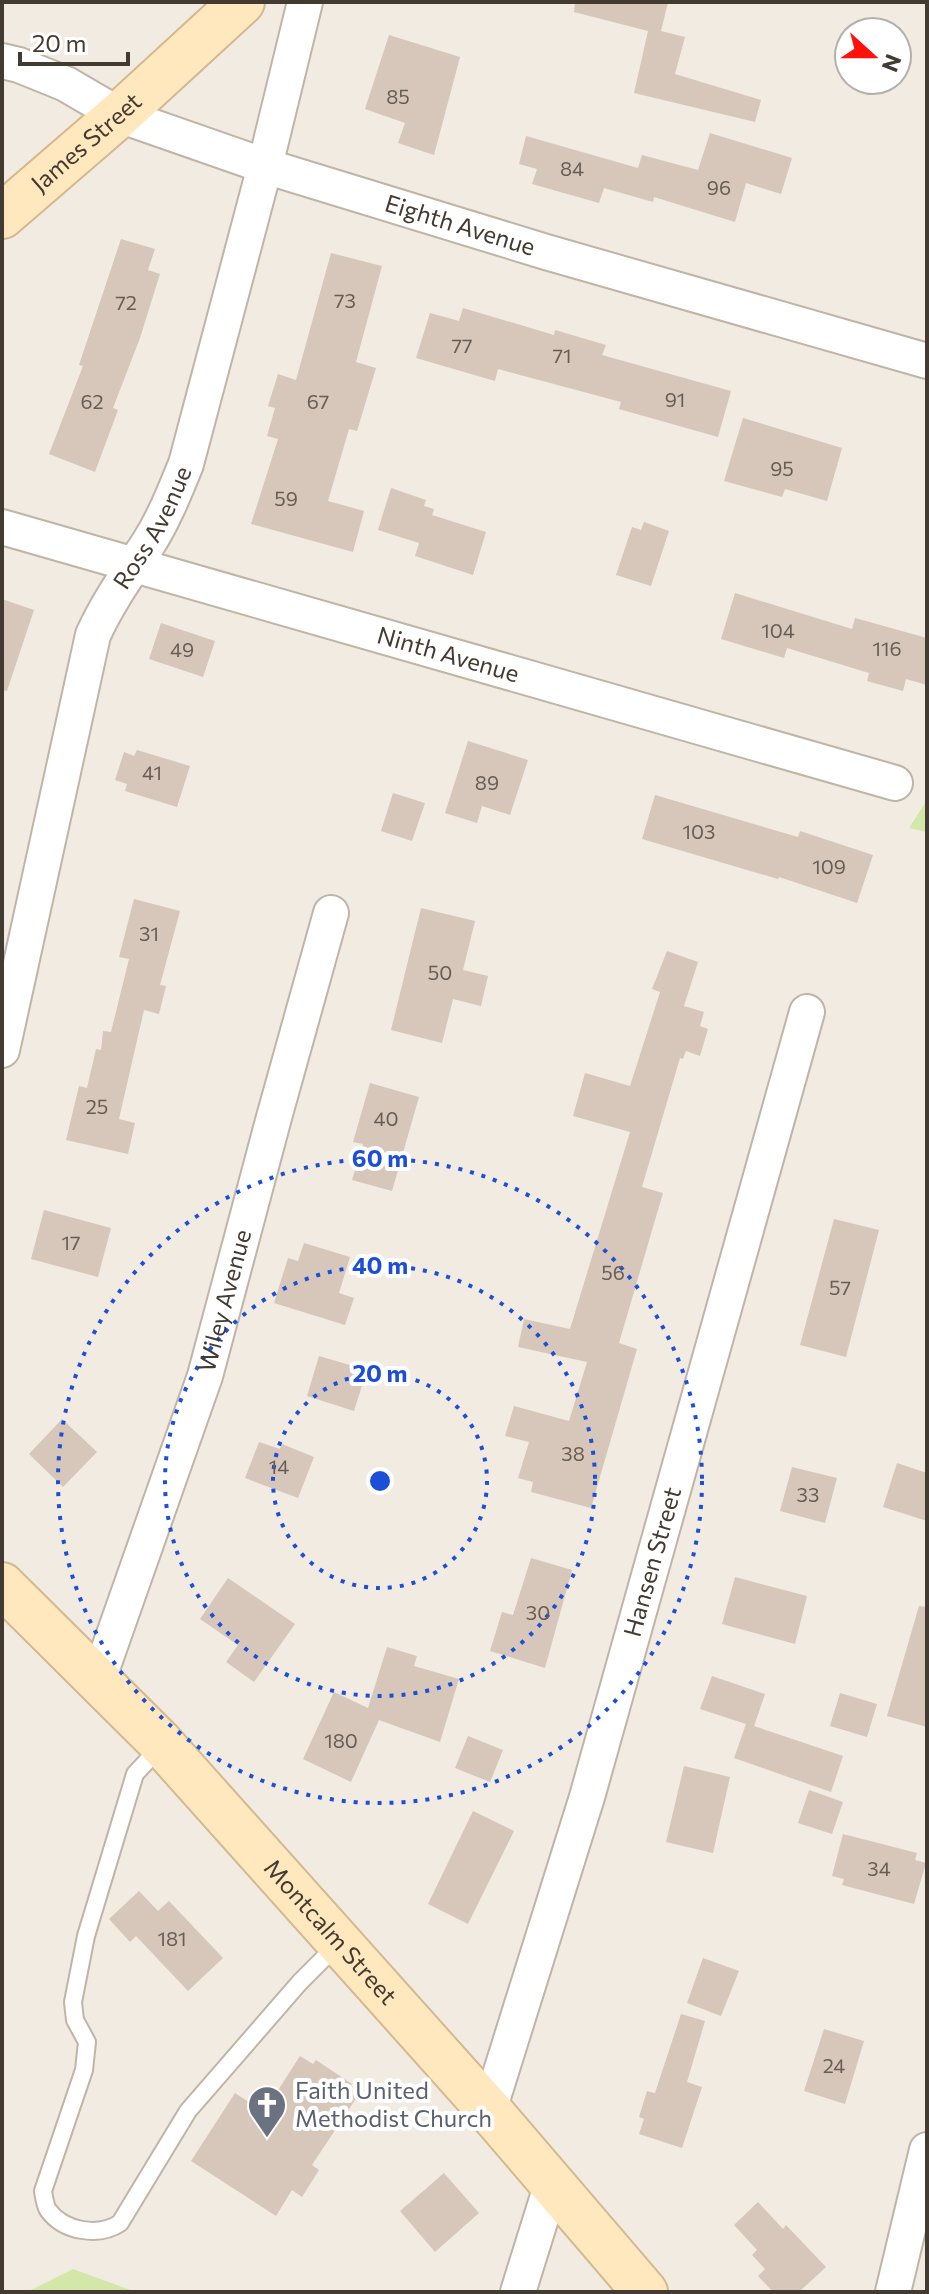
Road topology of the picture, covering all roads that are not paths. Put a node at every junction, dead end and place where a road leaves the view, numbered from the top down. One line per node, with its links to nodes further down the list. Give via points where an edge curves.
1 (242, 2): 4 (main road, James Street)
2 (305, 2): 5 (street, Ross Avenue)
3 (2, 61): 4 (street, Eighth Avenue, via 66,84)
4 (119, 115): 5 (street, Eighth Avenue); 6 (main road, James Street)
5 (265, 166): 7 (street, Eighth Avenue); 9 (street, Ross Avenue, via 186,464 168,508)
6 (2, 216)
7 (927, 361)
8 (2, 527): 9 (street, Ninth Avenue)
9 (133, 565): 10 (street, Ninth Avenue); 13 (street, Ross Avenue, via 93,635)
10 (895, 783)
11 (331, 913): 15 (street, Wiley Avenue, via 205,1376)
12 (807, 1012): 18 (street, Hansen Street, via 587,1797)
13 (2, 1050)
14 (2, 1585): 15 (main road, Montcalm Street)
15 (98, 1680): 16 (main road, Montcalm Street)
16 (162, 1744): 17 (main road, Montcalm Street); 17 (lane, via 135,1774 86,1936 73,2002 75,2020 87,2042 84,2070 43,2191 47,2209 61,2222 87,2232 120,2223 188,2111)
17 (340, 1943): 18 (main road, Montcalm Street)
18 (489, 2110): 20 (main road, Montcalm Street)
19 (927, 2150): 23 (street)
20 (552, 2183): 21 (street); 22 (main road, Montcalm Street)
21 (518, 2292)
22 (645, 2292)
23 (893, 2292)

